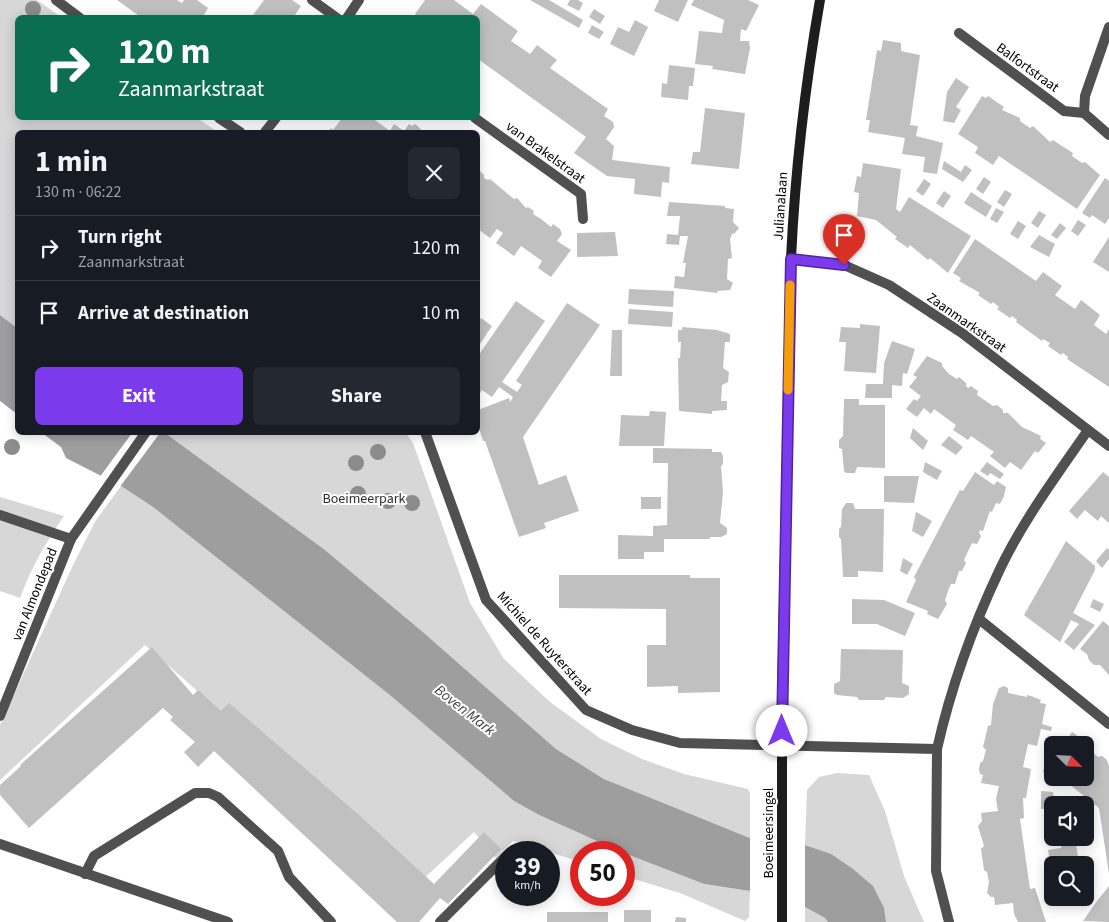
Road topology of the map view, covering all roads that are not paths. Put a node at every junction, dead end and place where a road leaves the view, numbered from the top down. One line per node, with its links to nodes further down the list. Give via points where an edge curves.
1 (56, 0): 5 (street)
2 (312, 0): 6 (street)
3 (359, 0): 7 (street)
4 (820, 0): 18 (main road, Julianalaan, via 801,126)
5 (76, 15)
6 (333, 15)
7 (349, 15)
8 (1109, 27): 10 (street, via 1085,96)
9 (959, 33): 10 (street, Balfortstraat, via 1064,111)
10 (1084, 113): 16 (street, Balfortstraat)
11 (222, 120): 14 (street)
12 (274, 120): 15 (street)
13 (478, 120): 17 (street, van Brakelstraat, via 581,194)
14 (237, 130)
15 (267, 130)
16 (1109, 135)
17 (582, 219)
18 (791, 259): 19 (street, Zaanmarkstraat, via 844,265 889,285 962,333); 28 (main road, Julianalaan)
19 (1088, 430): 22 (street, Zaanmarkstraat); 25 (street, via 1036,505 1000,568)
20 (144, 435): 24 (street, van Almondepad)
21 (426, 435): 28 (street, Michiel de Ruyterstraat, via 486,600 586,710 632,730 680,742)
22 (1109, 446)
23 (0, 516): 24 (street, van Almondepad)
24 (72, 539): 26 (street, van Almondepad)
25 (979, 619): 27 (street); 29 (street, via 948,703)
26 (0, 716)
27 (1109, 724)
28 (782, 745): 29 (street, Michiel de Ruyterstraat); 36 (main road, Boeimeersingel)
29 (937, 749): 37 (street, via 936,871)
30 (0, 844): 32 (street)
31 (495, 867): 35 (street)
32 (85, 874): 33 (street); 34 (street, via 94,856 195,793 209,793 278,851 289,877)
33 (228, 922)
34 (331, 922)
35 (440, 922)
36 (782, 922)
37 (949, 922)

